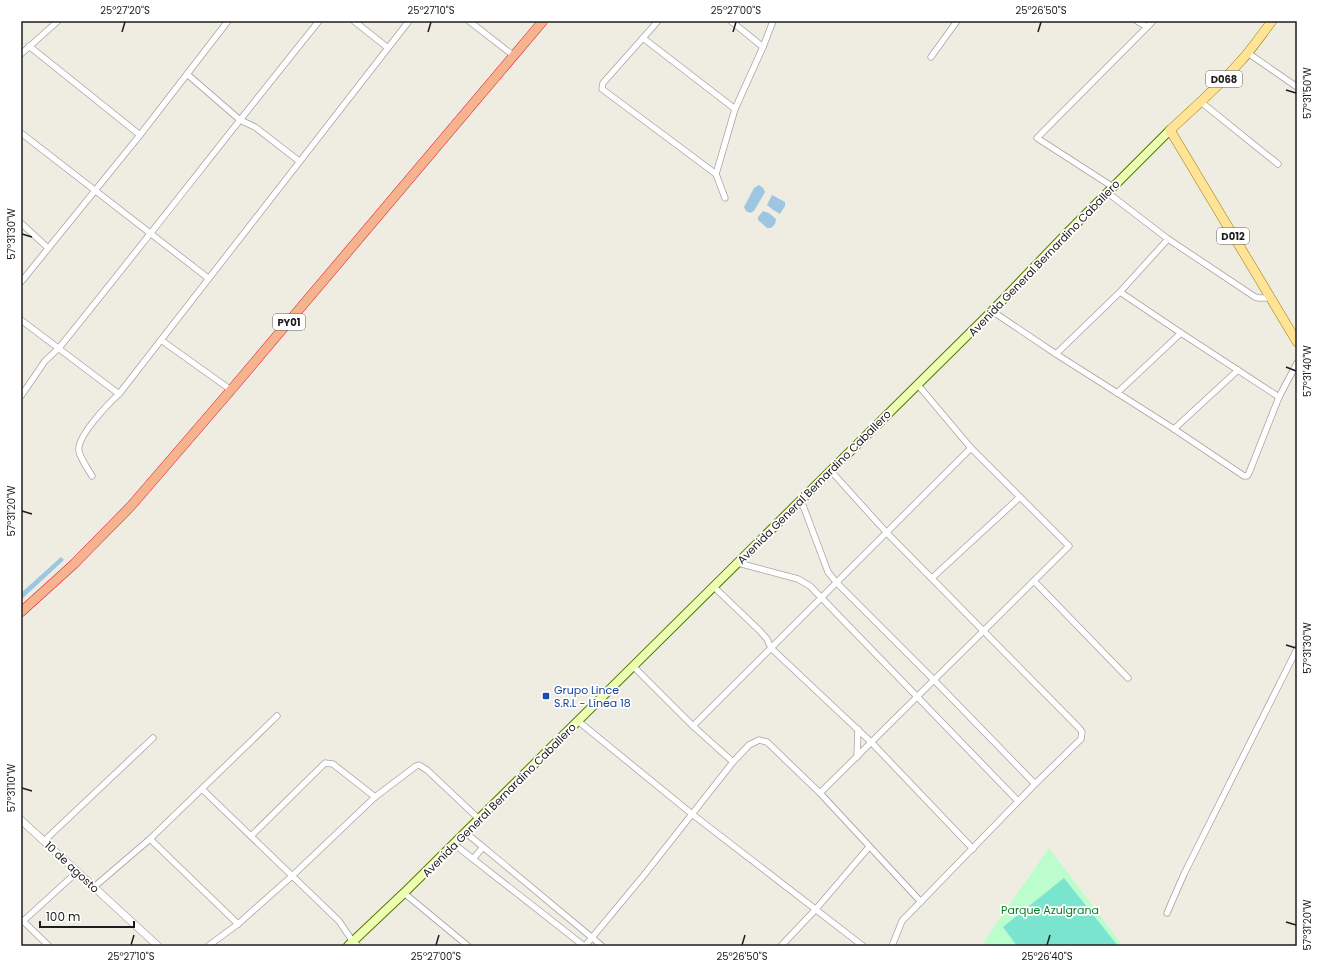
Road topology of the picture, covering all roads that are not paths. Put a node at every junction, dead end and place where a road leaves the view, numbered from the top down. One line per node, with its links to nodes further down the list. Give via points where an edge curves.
1 (58, 21): 17 (street)
2 (228, 21): 24 (street)
3 (319, 21): 28 (street)
4 (354, 21): 19 (street)
5 (409, 21): 19 (street)
6 (469, 21): 22 (street)
7 (543, 21): 22 (highway, PY01)
8 (658, 21): 16 (street)
9 (731, 21): 18 (street)
10 (773, 21): 18 (street)
11 (957, 21): 23 (street)
12 (1137, 21): 15 (street)
13 (1152, 21): 15 (street)
14 (1270, 22): 20 (main road, Avenida General Bernardino Caballero / D068)
15 (1147, 27): 36 (street, via 1037,138)
16 (643, 38): 27 (street); 34 (street, via 602,83 602,89)
17 (29, 46): 21 (street); 31 (street)
18 (763, 46): 27 (street)
19 (388, 48): 32 (street)
20 (1248, 53): 25 (street); 26 (main road, Avenida General Bernardino Caballero / D068)
21 (21, 54)
22 (514, 56): 56 (highway, PY01)
23 (931, 57)
24 (187, 74): 28 (street); 31 (street)
25 (1297, 87)
26 (1201, 102): 29 (main road, Avenida General Bernardino Caballero / D068); 33 (street)
27 (735, 109): 34 (street)
28 (240, 120): 32 (street, via 255,126); 39 (street)
29 (1170, 130): 36 (main road, Avenida General Bernardino Caballero / D068); 45 (main road, D012)
30 (21, 133): 35 (street)
31 (140, 134): 35 (street)
32 (299, 162): 42 (street)
33 (1278, 164)
34 (716, 174): 37 (street)
35 (95, 190): 39 (street); 41 (street)
36 (1111, 190): 40 (street); 46 (main road, Avenida General Bernardino Caballero / D068)
37 (725, 198)
38 (21, 223): 41 (street)
39 (151, 234): 42 (street); 51 (street)
40 (1168, 238): 44 (street); 45 (street, via 1255,297)
41 (48, 248): 43 (street)
42 (208, 278): 49 (street)
43 (21, 282)
44 (1120, 292): 48 (street); 52 (street)
45 (1270, 298): 50 (main road, D012)
46 (992, 311): 52 (street); 55 (main road, Avenida General Bernardino Caballero / D068)
47 (21, 320): 51 (street)
48 (1181, 333): 54 (street); 57 (street)
49 (161, 340): 56 (street); 58 (street)
50 (1297, 342)
51 (59, 348): 58 (street); 59 (street, via 44,361)
52 (1056, 354): 57 (street)
53 (1297, 363): 60 (street)
54 (1238, 370): 60 (street); 61 (street)
55 (918, 385): 62 (street); 63 (main road, Avenida General Bernardino Caballero / D068)
56 (232, 390): 74 (highway, PY01, via 131,506 74,564)
57 (1117, 393): 61 (street)
58 (119, 394): 64 (street, via 98,416 79,445 79,451)
59 (21, 396)
60 (1280, 397): 61 (street, via 1247,476)
61 (1174, 429)
62 (971, 448): 65 (street); 67 (street)
63 (831, 471): 66 (main road, Avenida General Bernardino Caballero / D068); 67 (street)
64 (92, 476)
65 (1020, 497): 69 (street); 70 (street, via 1069,546)
66 (801, 500): 68 (main road, Avenida General Bernardino Caballero / D068); 71 (street, via 828,572)
67 (886, 532): 69 (street); 71 (street)
68 (738, 563): 72 (main road, Avenida General Bernardino Caballero / D068); 73 (street, via 798,580 810,586)
69 (932, 578): 75 (street)
70 (1034, 581): 75 (street); 79 (street)
71 (837, 583): 73 (street); 80 (street)
72 (714, 587): 76 (street, via 760,631); 78 (main road, Avenida General Bernardino Caballero / D068)
73 (822, 598): 76 (street); 81 (street)
74 (21, 612)
75 (984, 631): 80 (street); 90 (street, via 1082,732 1081,738)
76 (771, 648): 84 (street); 85 (street)
77 (1297, 649): 113 (street)
78 (633, 666): 83 (main road, Avenida General Bernardino Caballero / D068); 84 (street)
79 (1128, 678)
80 (934, 680): 81 (street); 90 (street)
81 (917, 696): 87 (street); 94 (street)
82 (277, 716): 91 (street)
83 (578, 721): 95 (street); 96 (main road, Avenida General Bernardino Caballero / D068)
84 (693, 726): 89 (street)
85 (858, 729): 87 (street); 88 (street)
86 (153, 738): 101 (street)
87 (872, 743): 88 (street); 105 (street)
88 (857, 757): 92 (street)
89 (733, 762): 92 (street, via 749,745 759,740 767,742); 95 (street)
90 (1035, 784): 94 (street)
91 (202, 789): 99 (street); 100 (street)
92 (820, 794): 104 (street)
93 (375, 797): 96 (street, via 419,765); 99 (street, via 332,764 325,763); 108 (street)
94 (1018, 801): 105 (street)
95 (692, 814): 112 (street); 116 (street)
96 (479, 819): 98 (main road, Avenida General Bernardino Caballero / D068)
97 (21, 820): 101 (street, 10 de agosto)
98 (466, 832): 102 (main road, Avenida General Bernardino Caballero / D068); 103 (street)
99 (251, 836): 108 (street)
100 (150, 839): 109 (street); 115 (street)
101 (44, 841): 107 (street, 10 de agosto)
102 (454, 844): 106 (street); 110 (main road, Avenida General Bernardino Caballero / D068)
103 (483, 847): 106 (street); 116 (street)
104 (869, 847): 111 (street); 112 (street)
105 (973, 849): 111 (street)
106 (473, 859): 122 (street)
107 (77, 872): 109 (street, 10 de agosto); 114 (street)
108 (292, 876): 115 (street); 117 (street, via 339,922)
109 (94, 887): 119 (street, 10 de agosto)
110 (404, 893): 117 (main road, Avenida General Bernardino Caballero / D068); 121 (street)
111 (921, 902): 126 (street, via 902,921)
112 (816, 909): 124 (street); 125 (street)
113 (1167, 913)
114 (22, 921): 118 (street)
115 (238, 924): 120 (street)
116 (591, 937): 122 (street); 123 (street)
117 (353, 945)
118 (49, 946)
119 (158, 946)
120 (208, 946)
121 (468, 946)
122 (584, 946)
123 (602, 946)
124 (781, 946)
125 (863, 946)
126 (892, 946)

